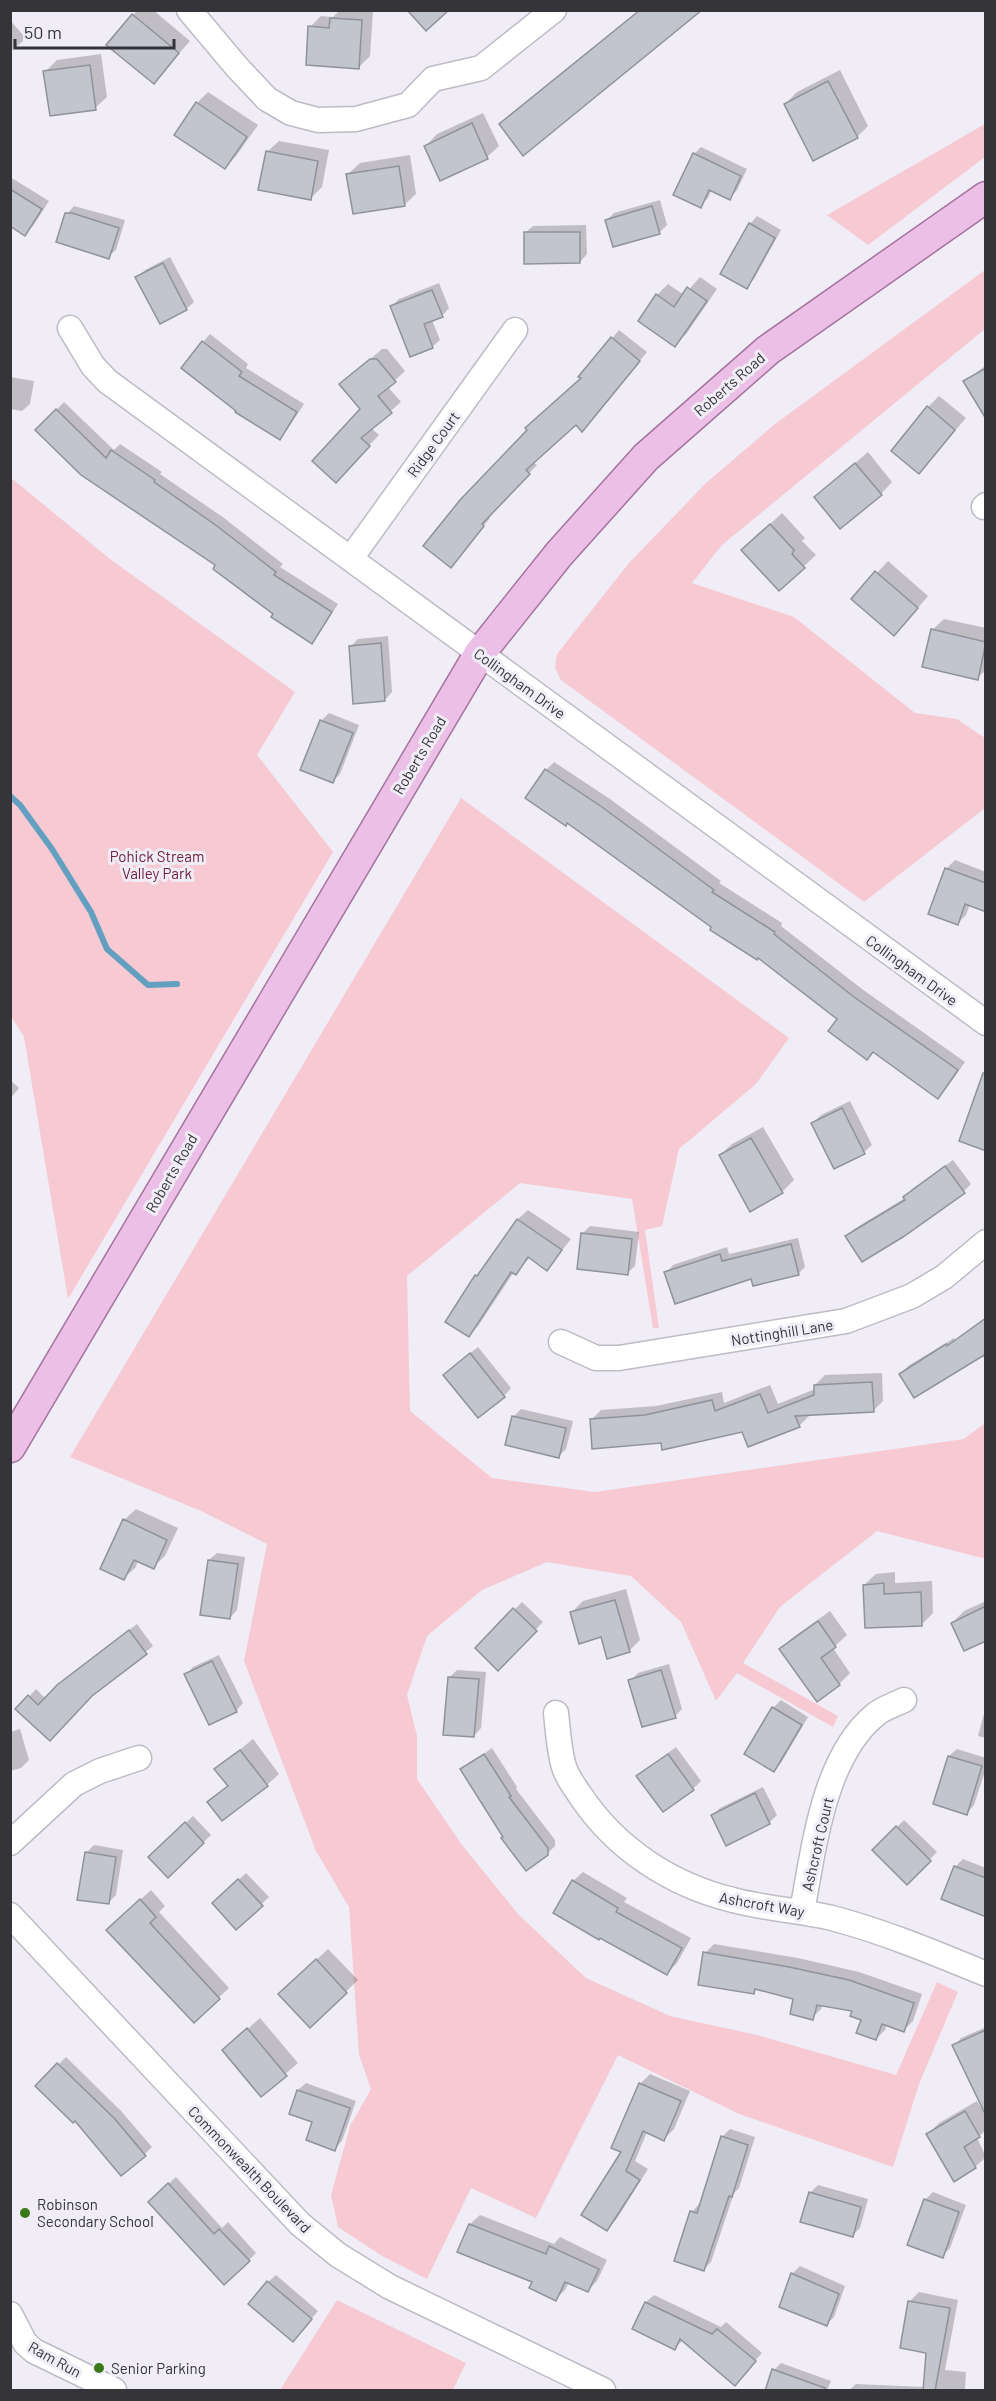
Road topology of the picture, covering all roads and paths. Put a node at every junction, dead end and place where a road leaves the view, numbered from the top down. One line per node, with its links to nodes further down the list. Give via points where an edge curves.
1 (189, 10): 2 (street, via 267,99 291,113 318,120 356,119 408,105 433,79 481,68)
2 (554, 10)
3 (986, 197): 7 (main road, Roberts Road, via 768,350 646,457 559,554)
4 (70, 328): 6 (street, Collingham Drive, via 107,381)
5 (516, 330): 6 (street, Ridge Court)
6 (351, 558): 7 (street, Collingham Drive)
7 (480, 653): 8 (street, Collingham Drive); 11 (main road, Roberts Road)
8 (982, 1012)
9 (986, 1242): 10 (street, Nottinghill Lane, via 912,1296 846,1321 619,1359 596,1358)
10 (561, 1342)
11 (10, 1447)
12 (904, 1700): 16 (street, Ashcroft Court, via 873,1716 853,1739 838,1767 822,1808)
13 (556, 1713): 16 (street, Ashcroft Way, via 569,1779 596,1818 632,1852 666,1875 707,1893)
14 (139, 1758): 15 (street, via 74,1785)
15 (10, 1843)
16 (802, 1911): 18 (street, Ashcroft Way, via 901,1939)
17 (10, 1915): 21 (street, Commonwealth Boulevard, via 300,2224 390,2286)
18 (986, 1974)
19 (10, 2314): 20 (street, Ram Run, via 25,2343 34,2351)
20 (114, 2391)
21 (603, 2391)

